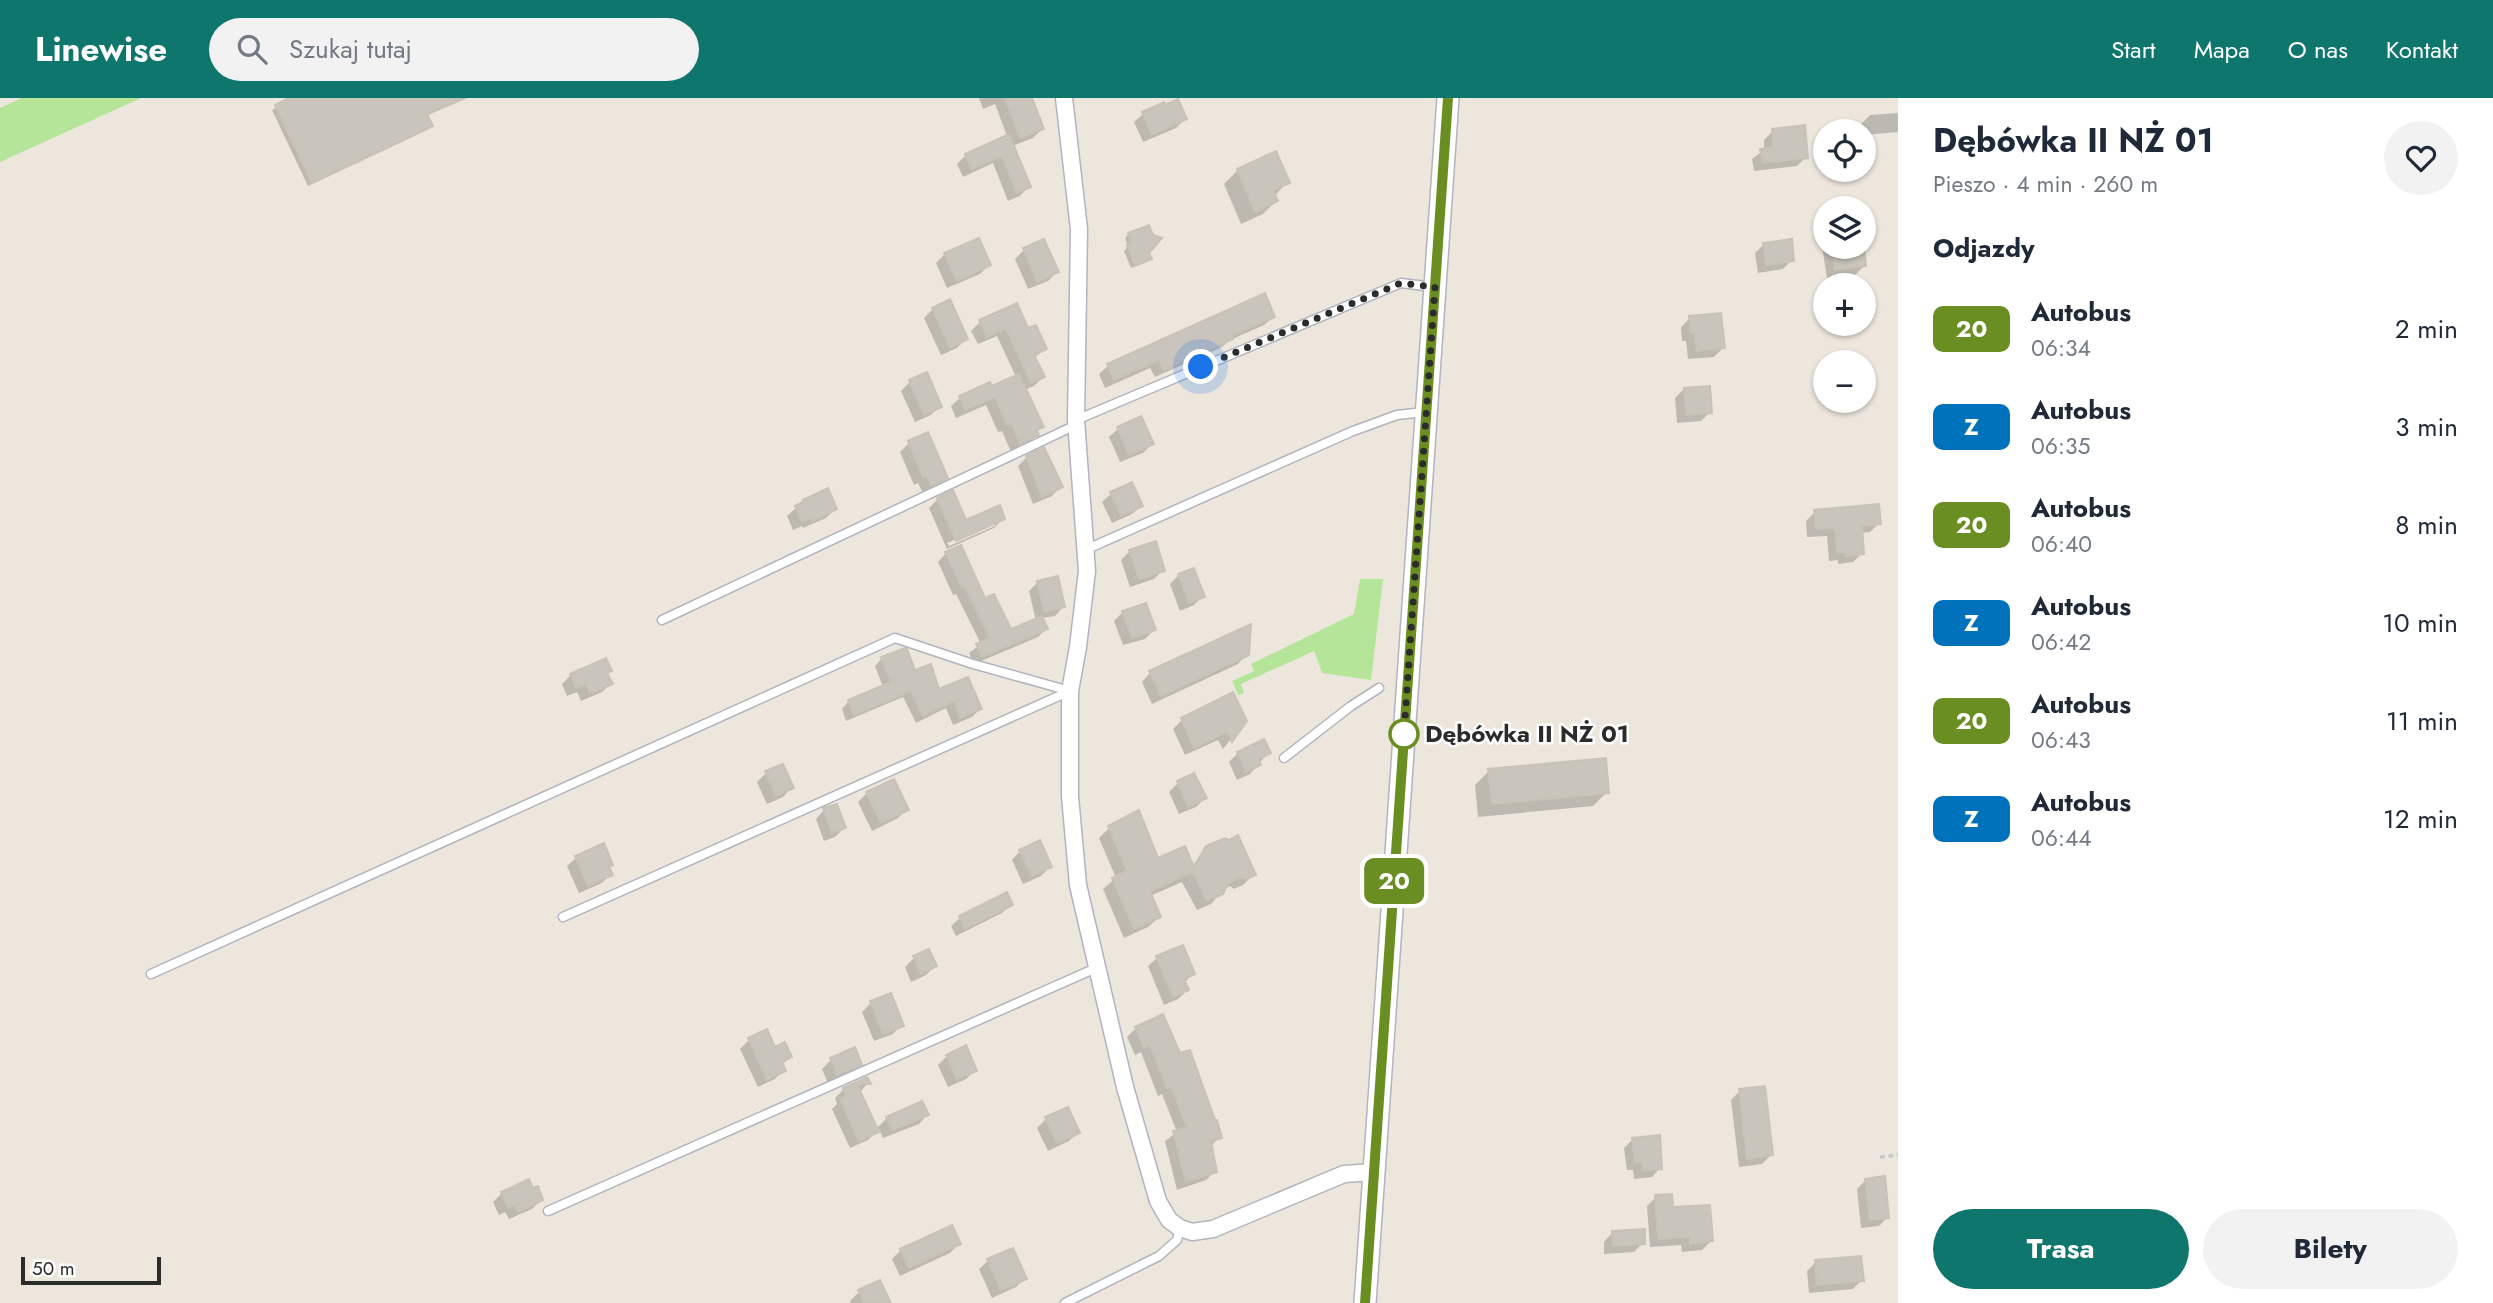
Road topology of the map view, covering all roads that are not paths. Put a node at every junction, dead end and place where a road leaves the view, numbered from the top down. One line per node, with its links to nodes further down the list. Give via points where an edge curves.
1 (1064, 98): 5 (street, via 1079,229)
2 (1448, 98): 3 (street)
3 (1435, 287): 4 (street); 5 (lane, via 1401,283)
4 (1427, 412): 6 (lane, via 1397,415 1353,431); 14 (street)
5 (1076, 423): 6 (street); 7 (lane)
6 (1085, 550): 9 (street, via 1085,584)
7 (662, 620)
8 (1379, 688): 10 (lane)
9 (1070, 691): 11 (lane); 12 (street, via 1070,796 1078,885); 13 (lane, via 895,638)
10 (1284, 758)
11 (563, 917)
12 (1096, 968): 15 (lane); 16 (street, via 1145,1163 1158,1202)
13 (151, 974)
14 (1374, 1172): 16 (street, via 1344,1174 1213,1229 1192,1232); 18 (street)
15 (548, 1211)
16 (1180, 1228): 17 (lane, via 1177,1240 1159,1256)
17 (1065, 1303)
18 (1365, 1303)

